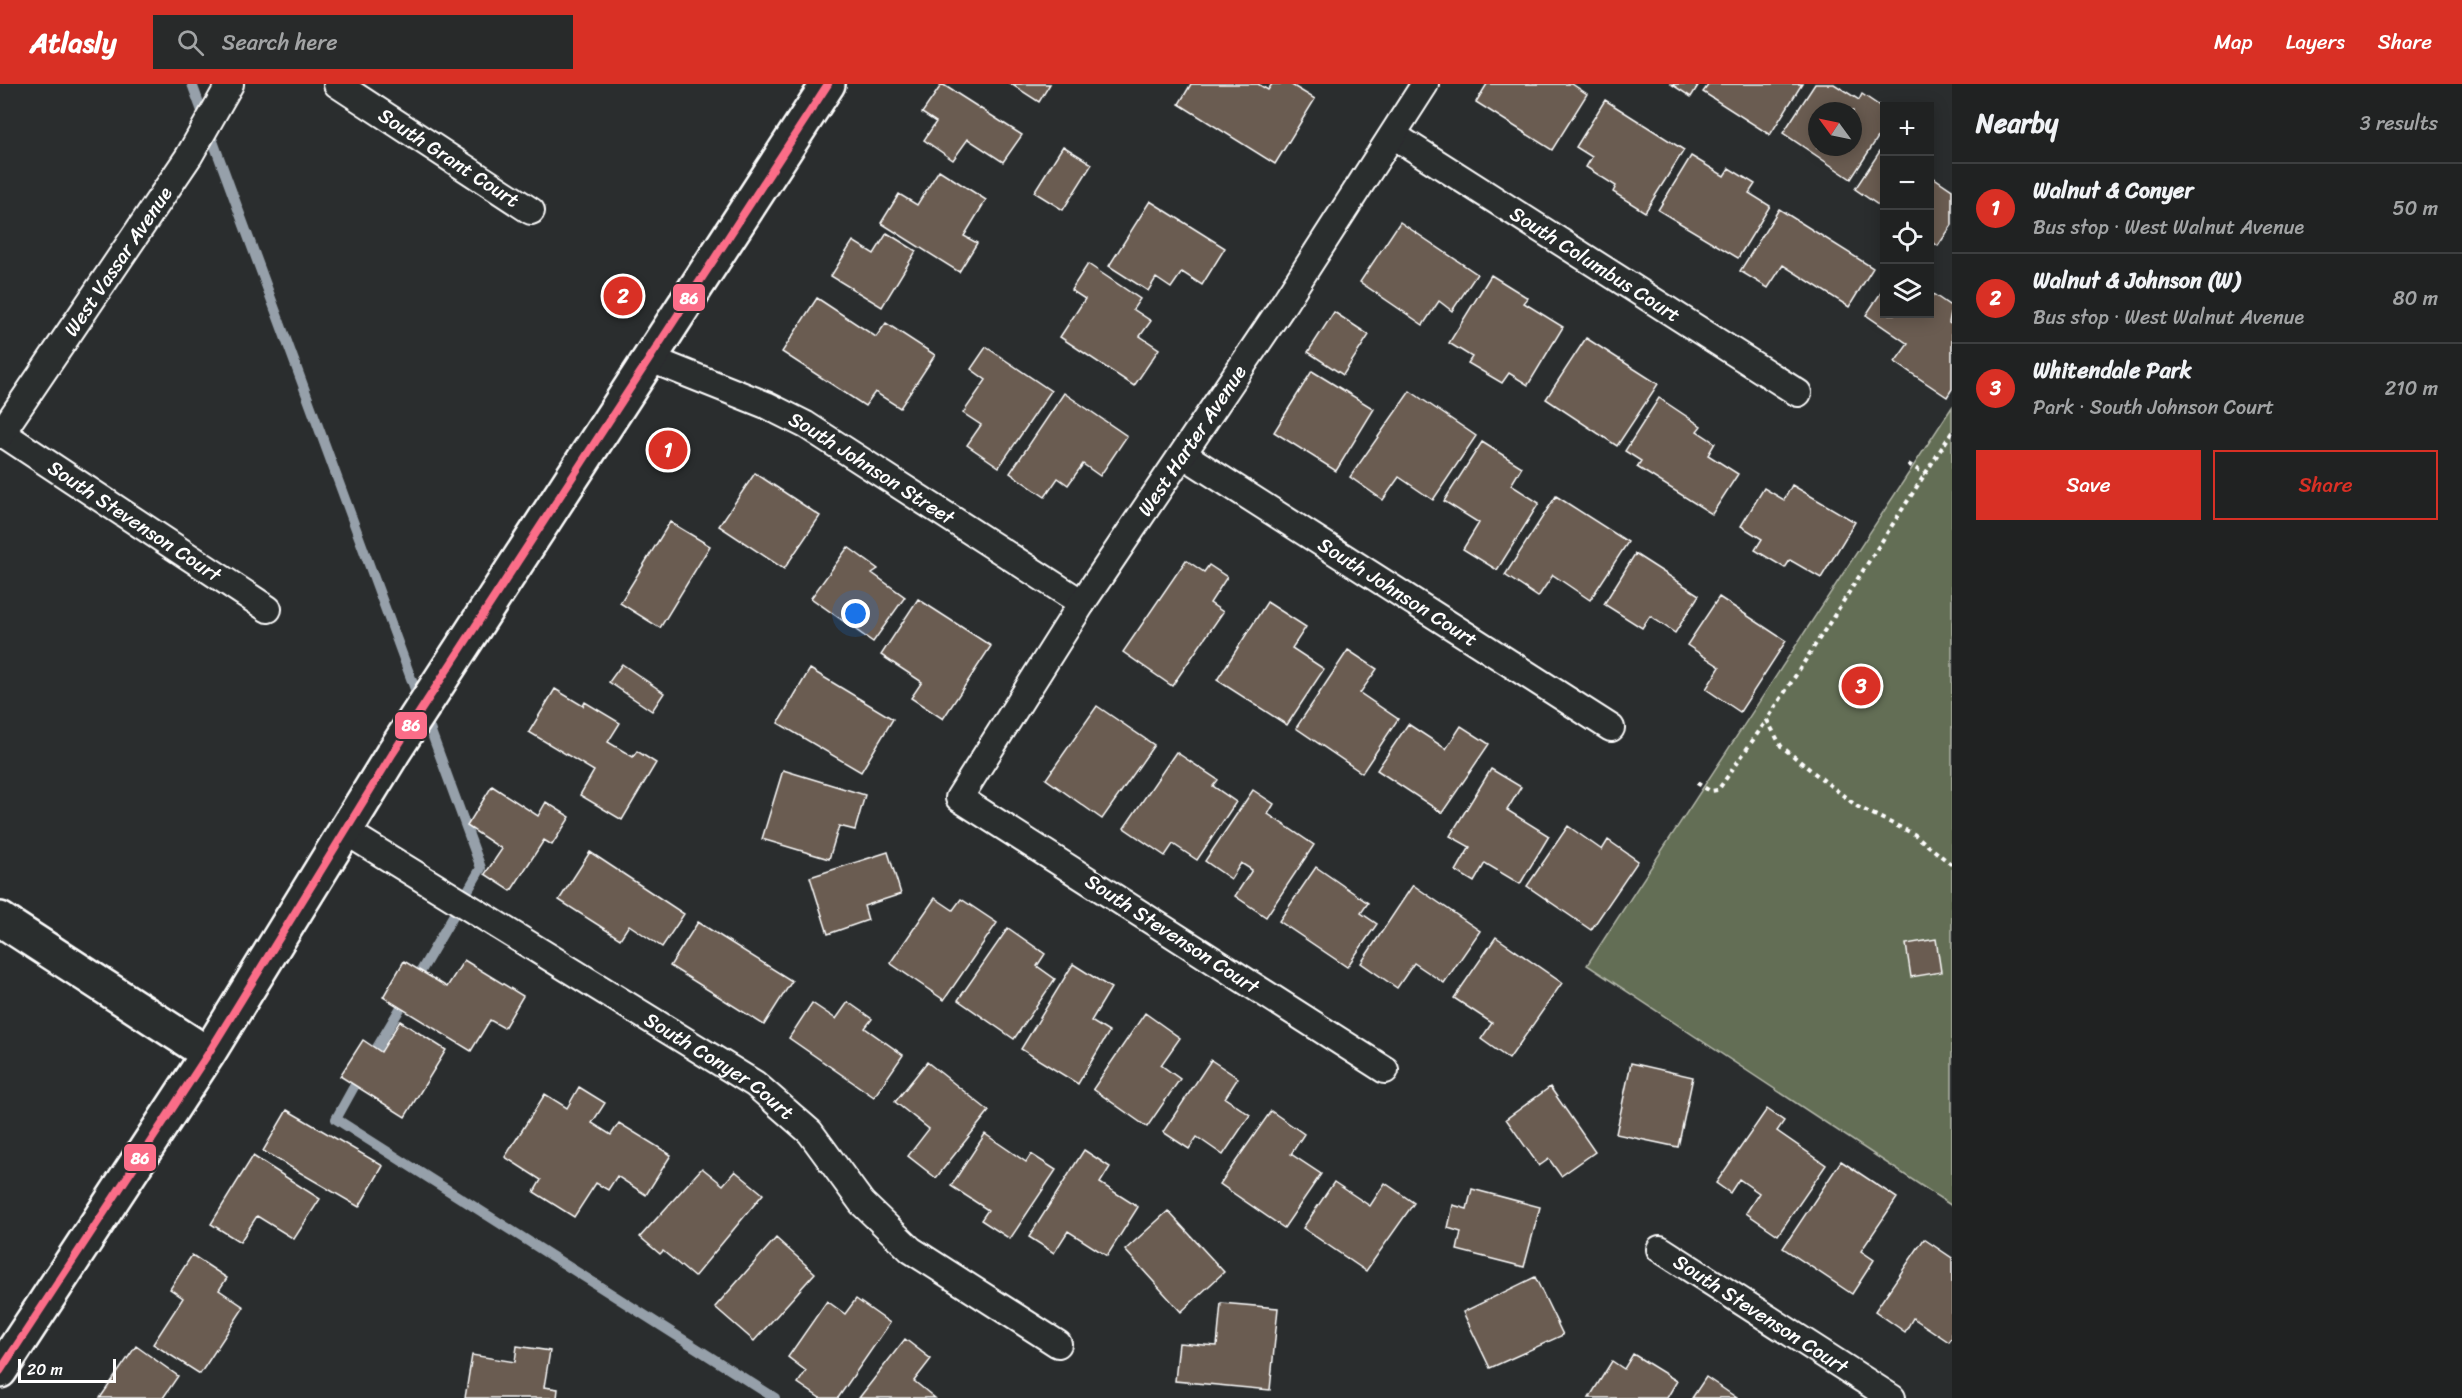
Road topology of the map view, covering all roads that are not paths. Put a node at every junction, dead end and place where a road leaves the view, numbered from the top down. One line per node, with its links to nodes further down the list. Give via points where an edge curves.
1 (230, 84): 9 (street, West Vassar Avenue, via 189,156)
2 (337, 84): 6 (street, South Grant Court)
3 (828, 84): 7 (main road)
4 (1425, 84): 5 (street, West Harter Avenue)
5 (1393, 135): 8 (street, South Columbus Court); 10 (street, West Harter Avenue)
6 (531, 211)
7 (648, 358): 11 (street, South Johnson Street, via 806,425); 15 (main road)
8 (1798, 393)
9 (1, 434): 12 (street, South Stevenson Court)
10 (1184, 455): 11 (street, West Harter Avenue); 13 (street, South Johnson Court)
11 (1082, 603): 14 (street, West Harter Avenue)
12 (268, 609)
13 (1611, 728)
14 (959, 798): 18 (street, South Stevenson Court)
15 (345, 831): 17 (main road); 20 (street, South Conyer Court, via 755,1084 810,1132 862,1203 910,1250)
16 (0, 919): 17 (main road)
17 (208, 1054): 21 (main road)
18 (1385, 1070)
19 (1660, 1249): 22 (street, South Stevenson Court)
20 (1058, 1344)
21 (0, 1371)
22 (1892, 1398)

